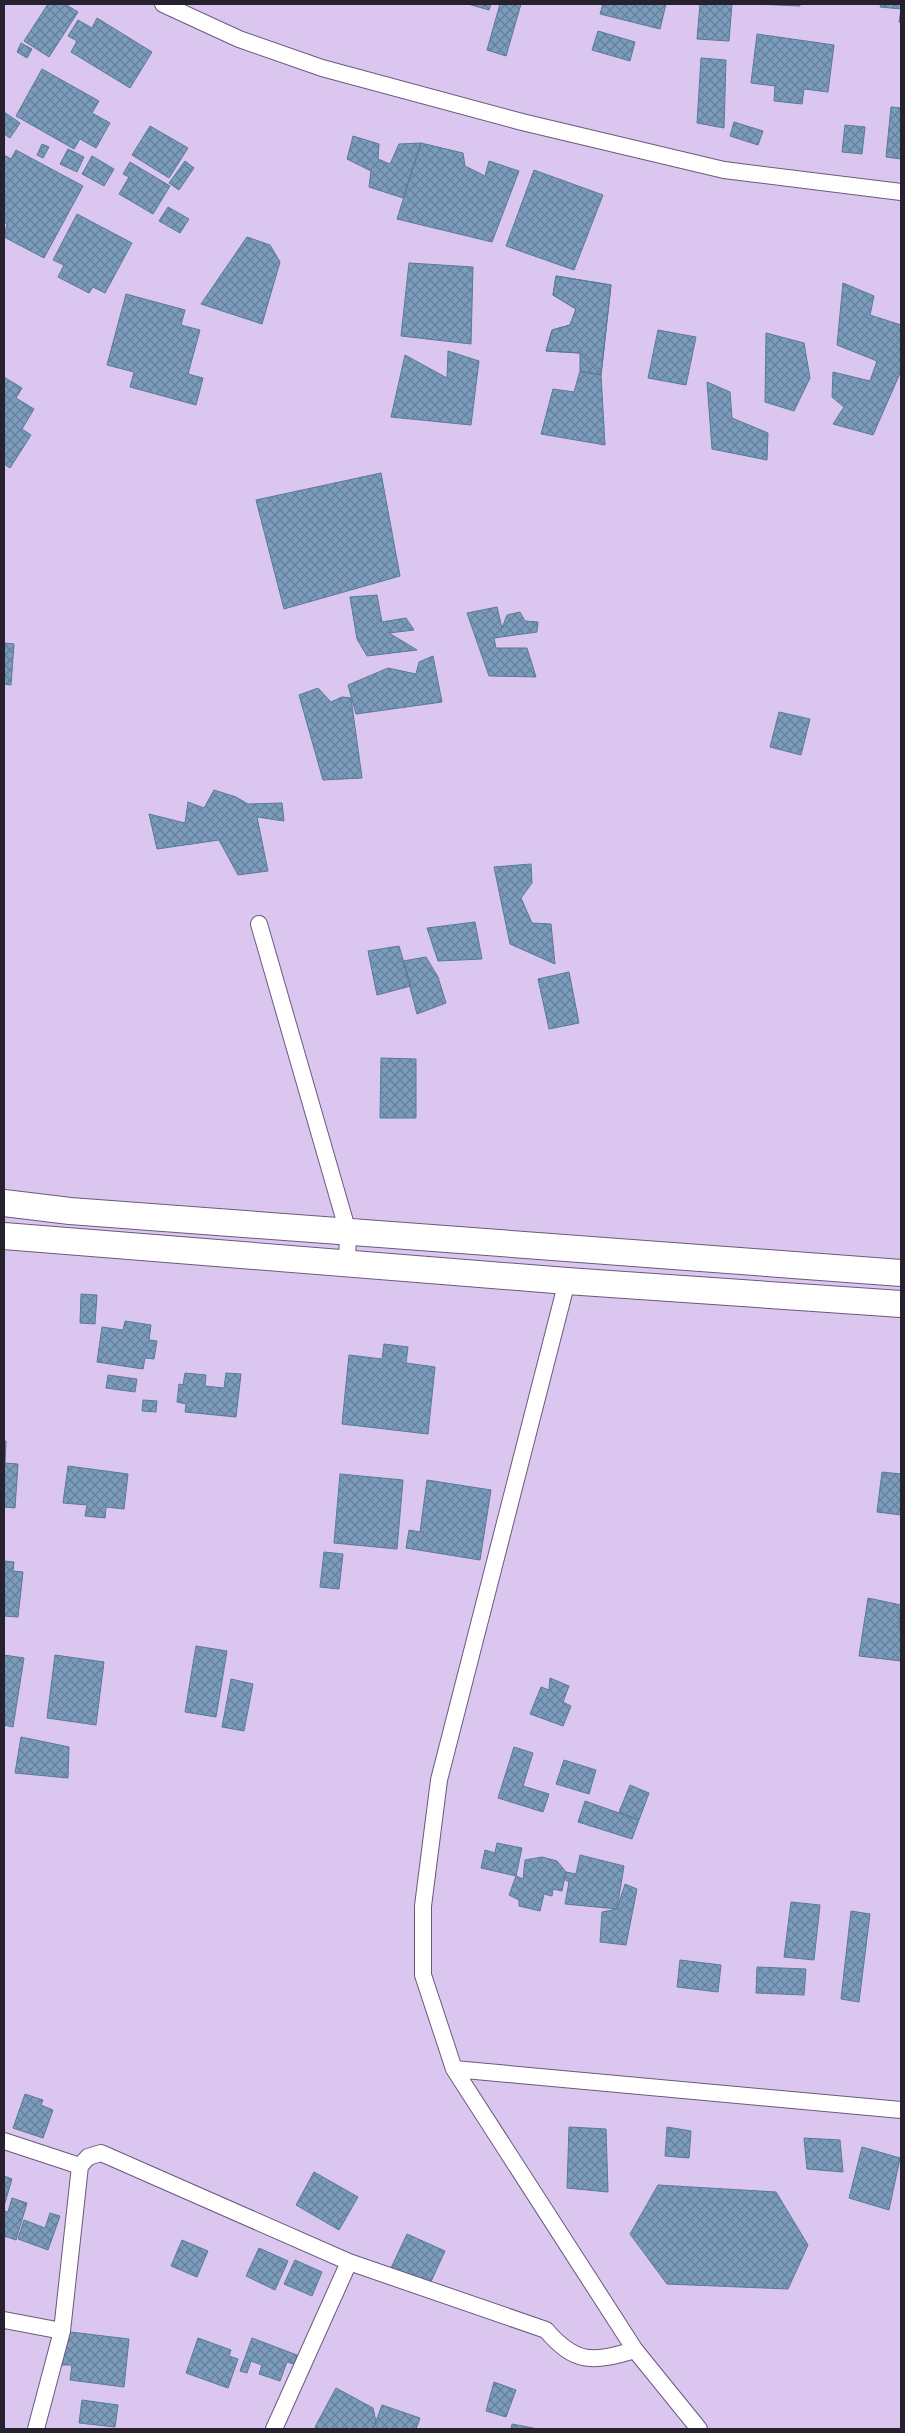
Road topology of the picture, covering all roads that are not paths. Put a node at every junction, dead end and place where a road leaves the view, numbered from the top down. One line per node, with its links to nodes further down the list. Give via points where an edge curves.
1 (164, 4): 2 (street, via 238,39 322,68 522,122 724,170)
2 (901, 192)
3 (259, 924): 5 (street)
4 (4, 1203): 5 (main road)
5 (348, 1232): 7 (street); 8 (main road)
6 (4, 1236): 7 (main road)
7 (348, 1263): 9 (main road)
8 (901, 1273)
9 (567, 1280): 10 (main road); 11 (street, via 439,1780 423,1906 423,1975)
10 (901, 1304)
11 (454, 2069): 12 (street); 18 (street)
12 (901, 2110)
13 (4, 2141): 14 (street)
14 (80, 2166): 15 (street, via 88,2157 101,2153); 17 (street)
15 (349, 2262): 18 (street, via 546,2330 560,2346 578,2356 603,2359); 20 (street)
16 (4, 2320): 17 (street)
17 (62, 2331): 19 (street)
18 (635, 2350): 21 (street)
19 (36, 2429)
20 (274, 2429)
21 (699, 2429)

